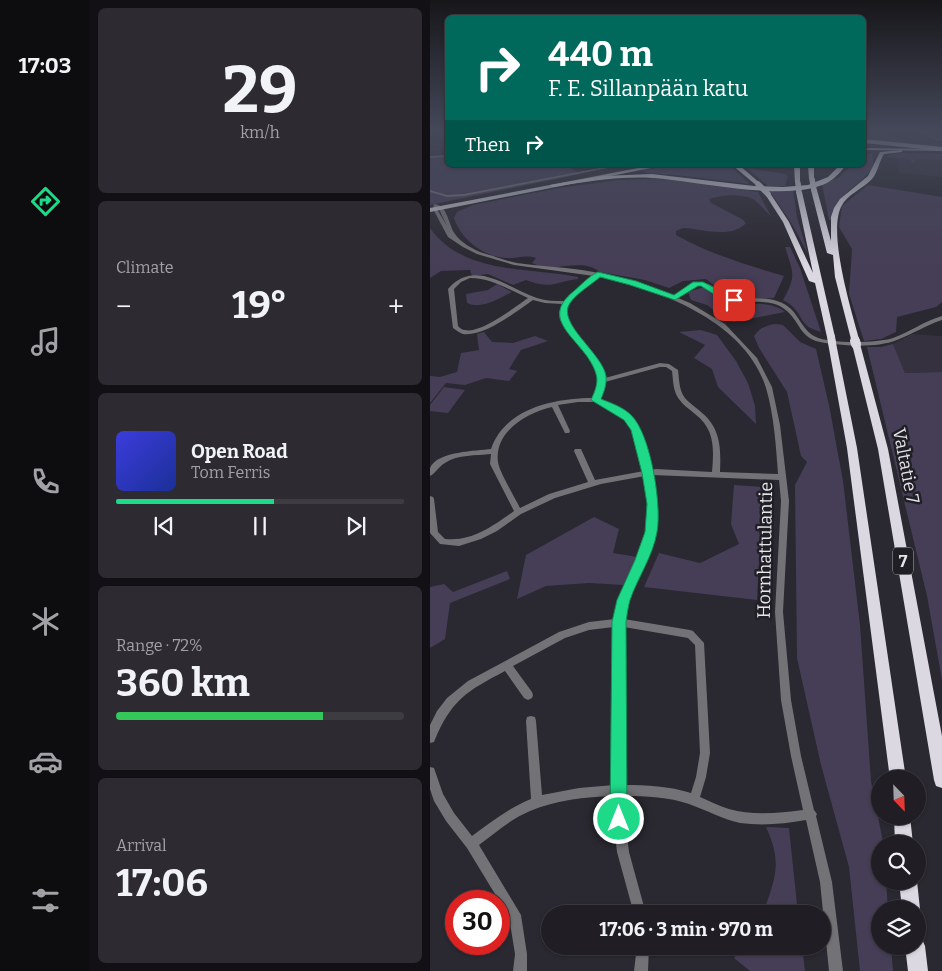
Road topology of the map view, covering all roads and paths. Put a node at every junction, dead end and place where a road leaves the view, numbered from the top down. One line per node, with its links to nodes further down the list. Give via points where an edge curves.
1 (569, 175): 10 (street, via 464,196)
2 (592, 175): 11 (main road)
3 (606, 175): 9 (main road)
4 (747, 175): 17 (highway, bridge, via 768,194 786,222)
5 (798, 175): 17 (highway, 7, bridge)
6 (812, 175): 13 (highway, Valtatie 7 / 7, bridge, via 818,210)
7 (833, 175): 9 (highway, via 822,182 785,189 745,188 650,176)
8 (870, 175): 13 (highway, via 836,209 834,234)
9 (552, 185): 11 (main road)
10 (430, 191)
11 (434, 207): 12 (street, Hornhattulantie, via 450,236 495,259)
12 (598, 274): 15 (street, Hornhattulantie); 16 (street)
13 (841, 284): 39 (highway, Valtatie 7 / 7, via 883,449)
14 (532, 298): 14 (street, via 488,278 463,280 451,289 456,327 464,332 487,327); 16 (street)
15 (675, 298): 18 (street, via 700,284 729,299 775,302 787,308 806,333 819,340 886,342); 28 (street, Hornhattulantie, via 723,325 755,359 773,403)
16 (564, 303): 19 (street, via 564,320 592,357)
17 (826, 312): 37 (highway, 7, via 852,448)
18 (942, 318)
19 (602, 381): 20 (street); 27 (street, via 660,365 672,367 682,399 714,430)
20 (596, 400): 21 (street); 26 (street, via 628,418 636,430)
21 (554, 402): 22 (street); 23 (street, via 513,423)
22 (567, 431)
23 (495, 451): 25 (street, via 447,457); 31 (street, via 494,464)
24 (578, 451): 29 (street)
25 (430, 472)
26 (648, 473): 27 (street); 29 (street); 32 (street, via 653,523 642,560 623,600)
27 (716, 474): 28 (street)
28 (783, 477): 43 (street, Hornhattulantie, via 780,644 796,756)
29 (592, 483): 31 (street)
30 (430, 499): 31 (street, via 434,533 443,542 459,543 478,537)
31 (518, 512)
32 (619, 622): 33 (street, via 574,630); 40 (street); 41 (street, via 690,634 698,643 705,753)
33 (507, 665): 34 (street); 36 (street, via 457,694 440,714)
34 (528, 695)
35 (531, 721): 42 (street)
36 (430, 738)
37 (897, 770)
38 (430, 772): 44 (street, via 438,797)
39 (942, 780)
40 (619, 791): 41 (street, via 654,791); 42 (street, via 570,795); 45 (street, via 620,836)
41 (694, 800): 43 (street, via 732,815 752,818)
42 (537, 802): 44 (street, via 505,819)
43 (811, 814): 50 (street, Hornhattulantie, via 826,882)
44 (471, 844): 48 (street, via 515,915 521,954)
45 (638, 905)
46 (643, 955): 49 (street)
47 (916, 955): 51 (highway)
48 (520, 971)
49 (642, 971)
50 (836, 971)
51 (918, 971)

